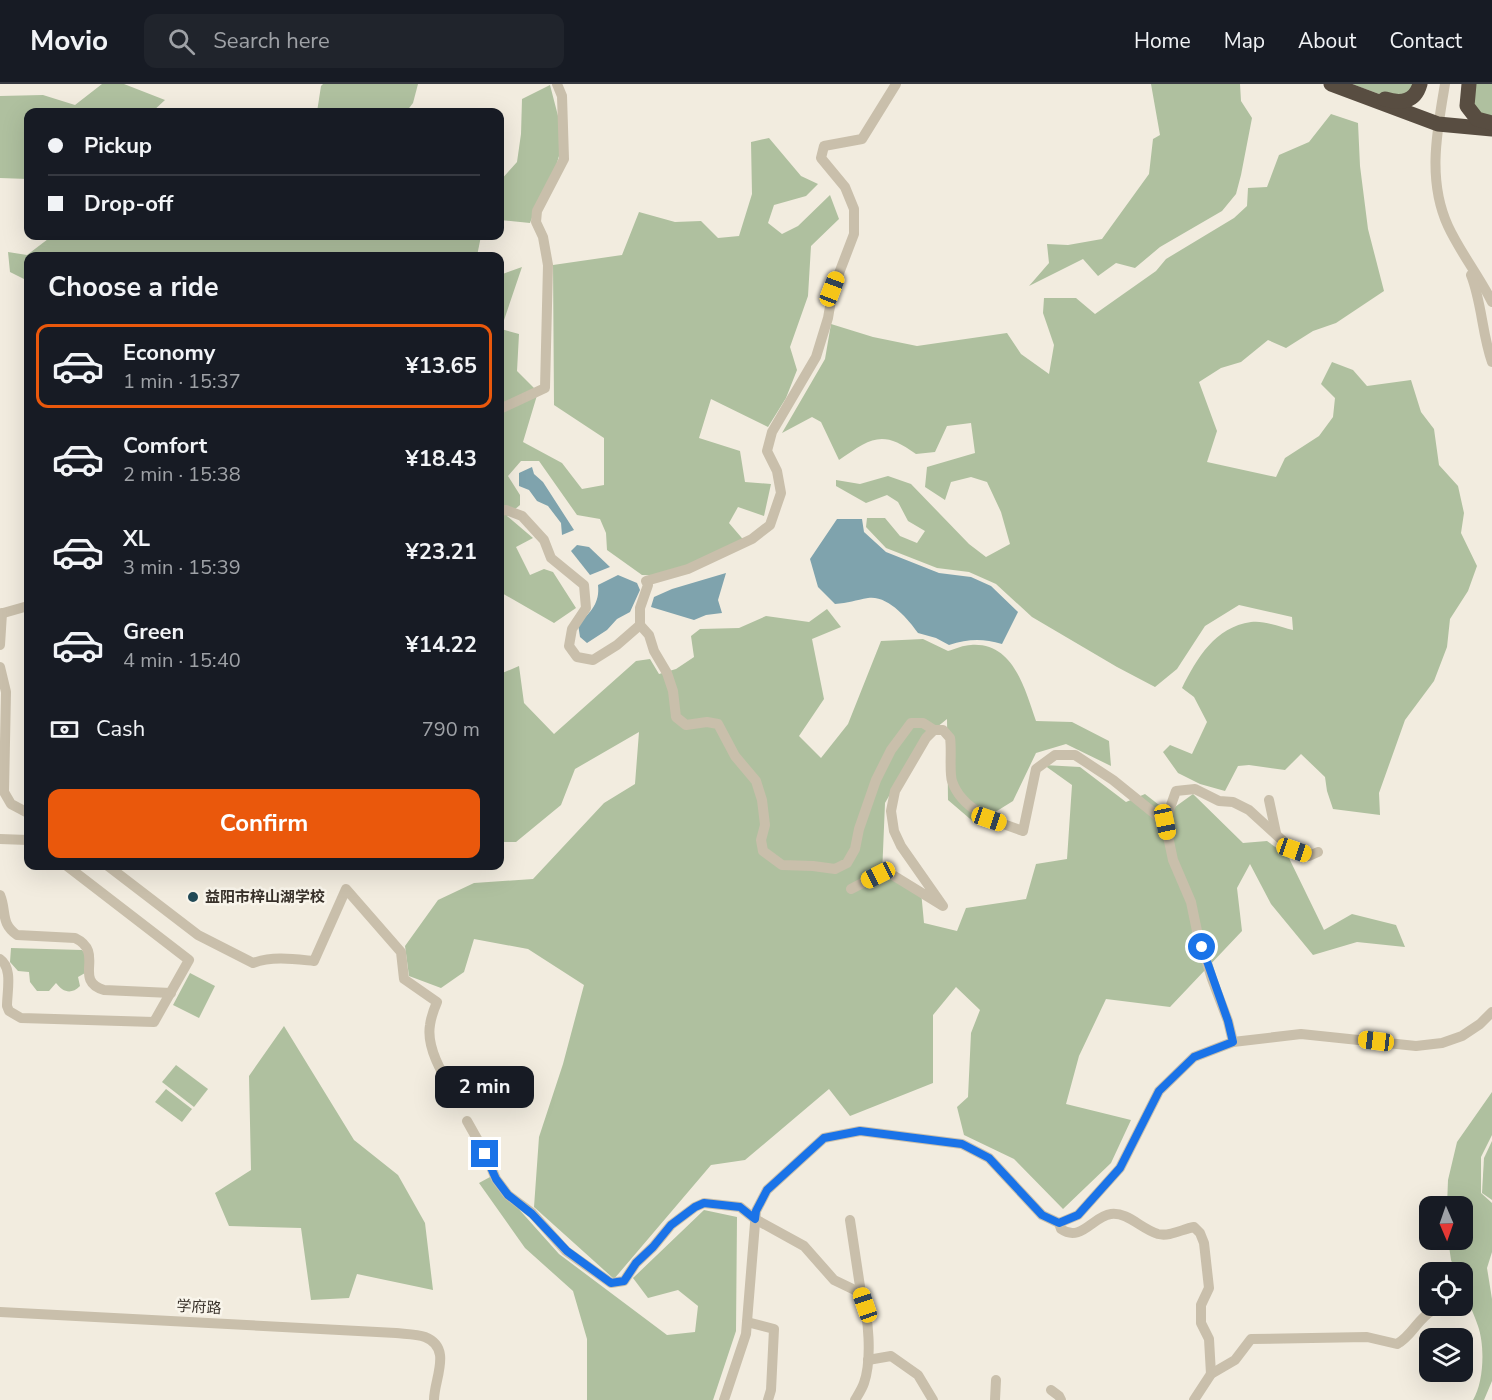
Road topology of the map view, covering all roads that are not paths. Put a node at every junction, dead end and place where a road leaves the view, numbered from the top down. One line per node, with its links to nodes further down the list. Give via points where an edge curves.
1 (557, 84): 13 (street, via 562,96 564,159 537,211 536,222 548,265 545,388)
2 (896, 84): 17 (street, via 862,139 824,146 821,158 845,187 854,209 854,234 832,289 816,357 772,432 767,451 777,471 781,493 770,525 752,539 698,564 646,581)
3 (1332, 84): 4 (highway, via 1398,103 1419,91); 8 (highway)
4 (1420, 84)
5 (1445, 84): 8 (street)
6 (1469, 84): 7 (highway, via 1467,106 1478,120)
7 (1492, 123)
8 (1438, 124): 9 (highway); 10 (street, via 1434,155 1438,197 1448,226)
9 (1492, 129)
10 (1461, 247): 11 (street); 12 (street, via 1480,301)
11 (1492, 302)
12 (1492, 363)
13 (504, 407)
14 (504, 510): 17 (street, via 522,516 544,540 551,558 584,585 586,608 572,629 569,646 577,657 593,660)
15 (24, 607): 16 (street)
16 (1, 614): 18 (street)
17 (640, 625): 20 (street, via 667,673 676,717 686,725 718,724 735,756 756,781 765,825 760,840 763,851 782,865 835,869 847,863 876,780 891,750 911,723 923,723)
18 (0, 645)
19 (0, 667): 22 (street, via 6,692 4,792 11,804)
20 (934, 730): 23 (street, via 943,730 950,738 951,780 965,802 989,819 1023,831 1036,769 1055,755 1075,755); 30 (street, via 894,791 891,811 901,846 943,906 891,874 878,875)
21 (1269, 800): 24 (street)
22 (24, 811)
23 (1165, 822): 24 (street, via 1176,791 1195,789 1249,810); 35 (street, via 1173,860 1191,902)
24 (1276, 833): 27 (street, via 1294,850 1309,856)
25 (0, 839): 26 (street)
26 (24, 840)
27 (1318, 852)
28 (72, 870): 33 (street, via 189,960)
29 (113, 870): 36 (street, via 198,935 253,963 287,958 314,961 346,889 401,952 405,979 436,1002 430,1026 431,1046)
30 (851, 889)
31 (0, 895): 33 (street, via 5,922 17,935 75,938 83,942 88,947 88,976 97,988)
32 (0, 959): 33 (street, via 8,972 7,1006 21,1018 154,1022)
33 (171, 993)
34 (1492, 1012): 35 (street, via 1462,1036 1425,1045 1308,1034)
35 (1233, 1042): 40 (street, via 1194,1057 1159,1091 1120,1168 1078,1215)
36 (455, 1095)
37 (467, 1121): 38 (street, via 508,1195 567,1251 611,1283 624,1281 671,1225 704,1203 740,1207)
38 (755, 1219): 40 (street, via 767,1190 824,1138 860,1131 962,1144 989,1158 1042,1215); 41 (street, via 804,1246 834,1280); 44 (street)
39 (850, 1220): 41 (street)
40 (1059, 1223): 46 (street, via 1066,1233 1081,1232 1107,1214 1118,1214 1144,1229 1167,1235 1194,1227 1204,1243 1209,1288 1201,1305 1201,1323 1209,1339)
41 (861, 1293): 45 (street)
42 (0, 1312): 49 (street, 学府路, via 425,1337 438,1346 441,1354)
43 (1425, 1316): 46 (street, via 1407,1339 1397,1344 1367,1337 1251,1338 1235,1360)
44 (747, 1322): 50 (street); 51 (street, via 774,1329)
45 (868, 1360): 52 (street, via 864,1383); 53 (street, via 891,1356 918,1375)
46 (1211, 1374): 56 (street)
47 (996, 1380): 54 (street)
48 (1051, 1390): 55 (street)
49 (434, 1400)
50 (724, 1400)
51 (768, 1400)
52 (855, 1400)
53 (933, 1400)
54 (995, 1400)
55 (1061, 1400)
56 (1194, 1400)

